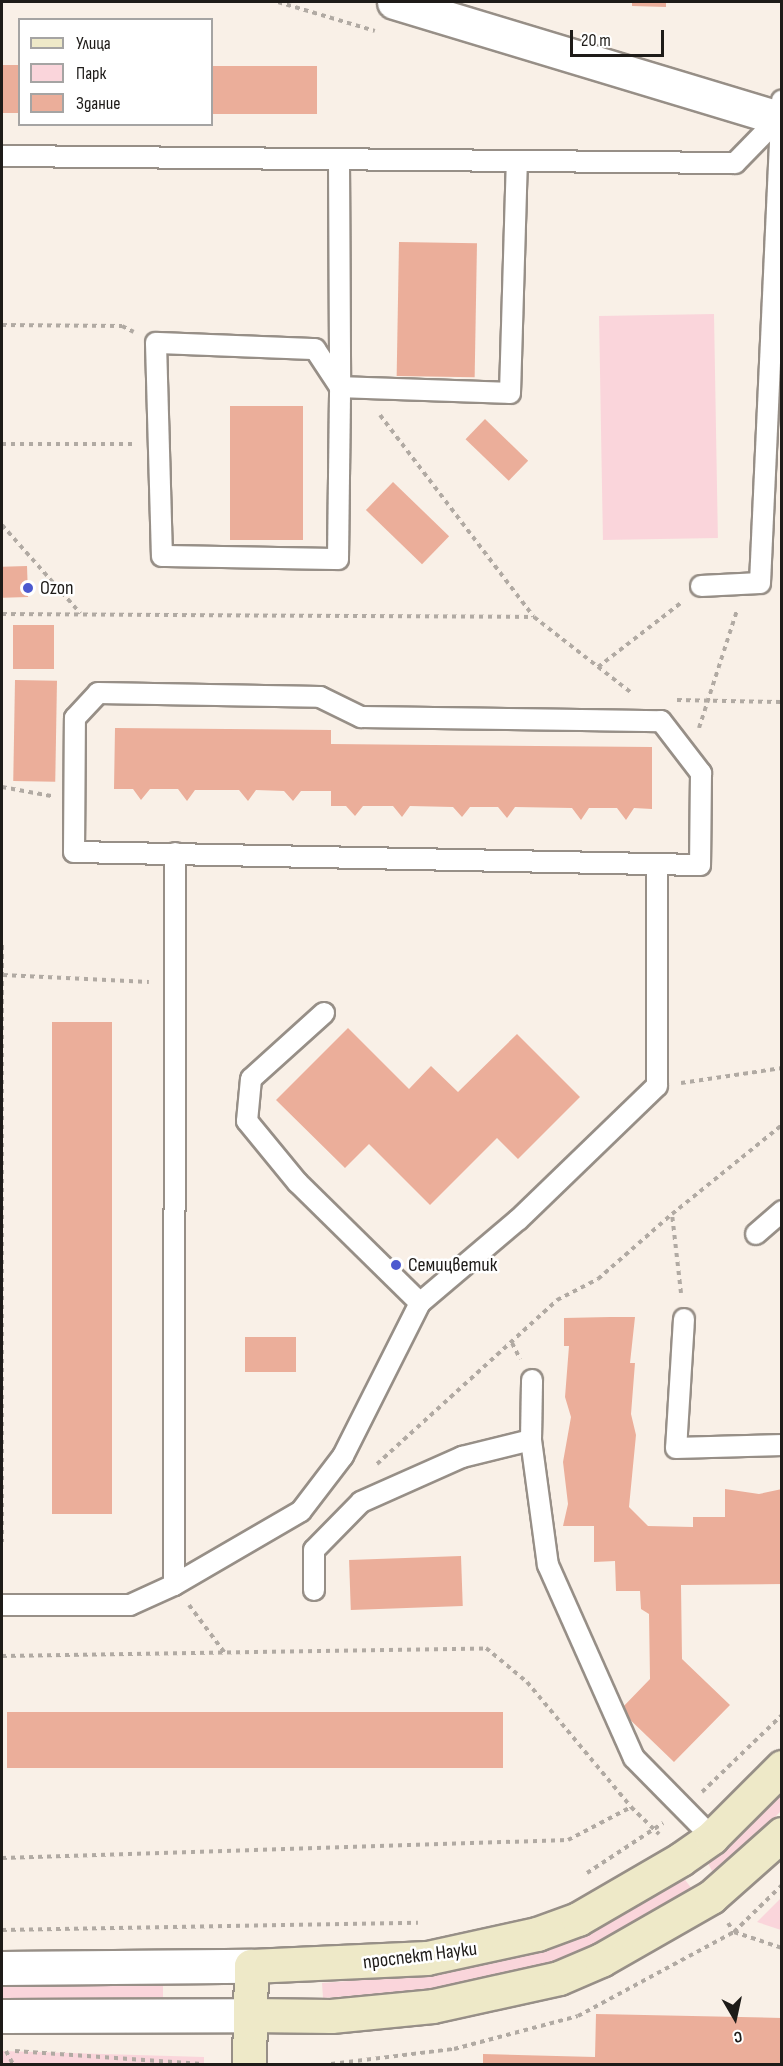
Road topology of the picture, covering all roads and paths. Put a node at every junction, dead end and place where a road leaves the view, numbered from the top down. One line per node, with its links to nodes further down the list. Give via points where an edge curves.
1 (394, 2): 2 (street)
2 (781, 113): 5 (lane, via 735,163); 12 (lane)
3 (2, 156): 4 (lane)
4 (339, 162): 5 (lane); 8 (lane)
5 (517, 162): 9 (lane, via 510,393)
6 (2, 325): 7 (path, via 122,326)
7 (156, 343): 8 (lane, via 315,349); 11 (lane)
8 (340, 387): 9 (lane); 11 (lane, via 338,559 162,556)
9 (360, 388): 18 (path)
10 (2, 444): 11 (path)
11 (159, 444)
12 (773, 444): 14 (lane, via 760,583)
13 (2, 525): 16 (path)
14 (744, 584): 15 (lane); 22 (path)
15 (701, 586): 19 (path)
16 (81, 613): 17 (path); 18 (path)
17 (2, 614)
18 (534, 617): 19 (path)
19 (598, 667): 20 (path)
20 (640, 700)
21 (664, 700): 22 (path)
22 (711, 700): 23 (path)
23 (782, 702)
24 (2, 787): 25 (path)
25 (74, 800): 26 (lane, via 74,852); 27 (lane, via 75,718 98,693 321,698 361,717 662,721 701,772 700,865)
26 (175, 853): 27 (lane); 30 (lane)
27 (657, 864): 33 (lane)
28 (2, 945): 29 (path)
29 (3, 975): 30 (path); 44 (path)
30 (175, 983): 45 (lane)
31 (324, 1013): 38 (lane, via 251,1079 247,1121 298,1183)
32 (782, 1068): 33 (path)
33 (657, 1086): 38 (lane, via 518,1220)
34 (782, 1125): 36 (path)
35 (782, 1211): 37 (lane)
36 (672, 1214): 39 (path); 43 (path, via 598,1279 557,1300 407,1441 358,1479)
37 (756, 1234)
38 (420, 1303): 43 (lane)
39 (684, 1319): 42 (lane, via 676,1448)
40 (532, 1380): 41 (lane)
41 (531, 1440): 46 (lane, via 462,1457 361,1502 314,1550); 53 (lane, via 548,1565 634,1758)
42 (782, 1445)
43 (326, 1478): 45 (lane, via 301,1511)
44 (2, 1542)
45 (174, 1585): 47 (lane, via 130,1605); 48 (path)
46 (314, 1590)
47 (2, 1605)
48 (225, 1653): 49 (path); 52 (path, via 486,1648 527,1682)
49 (2, 1656)
50 (782, 1714): 53 (path)
51 (782, 1767): 56 (main road, проспект Науки)
52 (631, 1807): 54 (path); 57 (path, via 568,1840)
53 (683, 1810): 54 (path); 56 (lane)
54 (654, 1829): 58 (path); 59 (path)
55 (782, 1834): 60 (main road)
56 (712, 1837): 58 (main road, проспект Науки)
57 (2, 1858)
58 (681, 1859): 64 (main road, проспект Науки, via 578,1919 482,1949 327,1966)
59 (577, 1880)
60 (711, 1897): 63 (path, via 734,1932); 66 (main road, via 602,1960 520,1988 422,2007 332,2016)
61 (425, 1923): 62 (path)
62 (2, 1930)
63 (782, 1947)
64 (251, 1966): 65 (street, проспект Науки); 66 (main road)
65 (2, 1968)
66 (250, 2015): 67 (street); 71 (main road)
67 (2, 2016)
68 (4, 2050): 69 (path); 70 (path)
69 (13, 2064)
70 (202, 2064)
71 (249, 2064)

